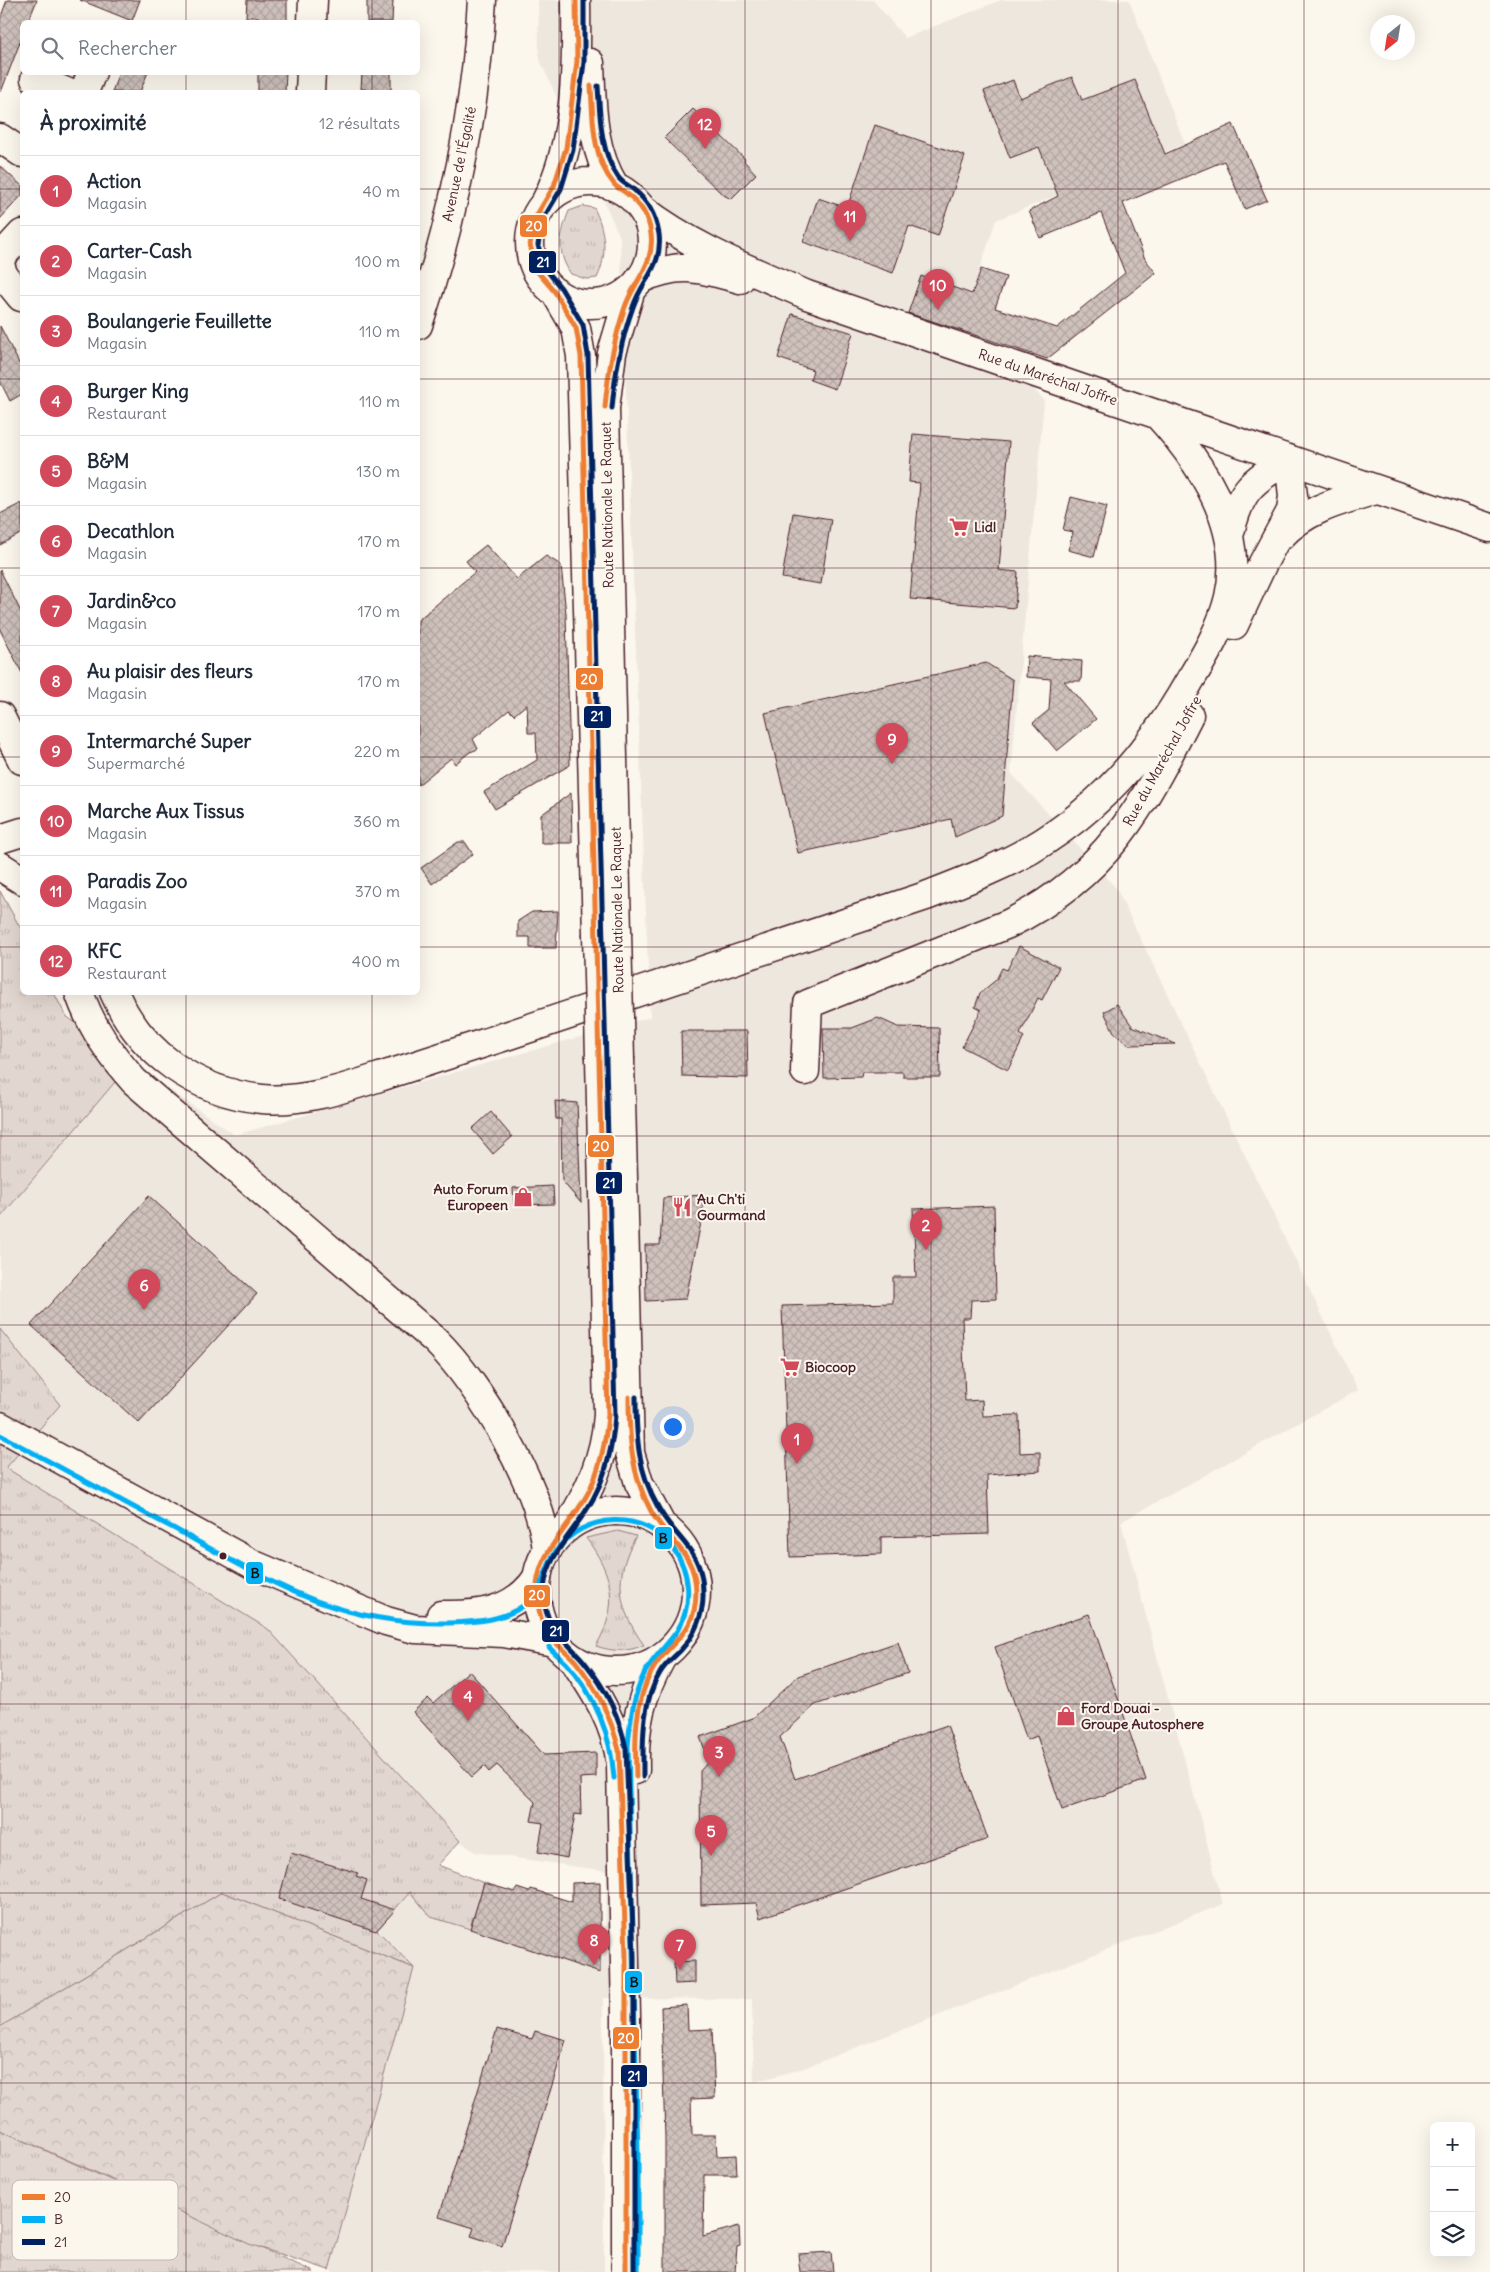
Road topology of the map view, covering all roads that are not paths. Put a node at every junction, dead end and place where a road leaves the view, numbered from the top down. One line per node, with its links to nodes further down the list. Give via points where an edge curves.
1 (313, 0): 5 (street)
2 (482, 0): 24 (street, Avenue de l'Égalité, via 466,140)
3 (576, 0): 15 (street, via 577,61 566,148 562,166)
4 (588, 0): 14 (street, via 595,132 603,166)
5 (312, 20)
6 (37, 75): 9 (street, via 35,79)
7 (91, 75): 10 (street)
8 (311, 75): 11 (street)
9 (61, 90)
10 (85, 90)
11 (310, 90)
12 (0, 138): 13 (street)
13 (20, 152)
14 (615, 187): 15 (street, via 582,182 562,188); 16 (street)
15 (546, 201): 21 (street, via 532,224 530,245 537,271)
16 (641, 208): 20 (street, via 648,220 652,240 649,260); 23 (street, Rue du Maréchal Joffre, via 683,238)
17 (20, 236): 18 (street)
18 (0, 258)
19 (0, 265): 22 (street, via 4,276)
20 (635, 284): 21 (street, via 613,299 593,304 573,301); 23 (street, Rue du Maréchal Joffre, via 665,269 683,267); 28 (street, Route Nationale Le Raquet, via 618,325 607,381)
21 (555, 292): 28 (street, Route Nationale Le Raquet, via 576,328 581,347)
22 (20, 295)
23 (807, 295): 25 (street, Rue du Maréchal Joffre)
24 (420, 318)
25 (1157, 414): 26 (street, Rue du Maréchal Joffre); 30 (street, via 1199,468 1220,509)
26 (1289, 459): 27 (street, Rue du Maréchal Joffre); 30 (street, via 1262,475 1245,491 1237,505); 31 (street, Rue du Maréchal Joffre, via 1292,504)
27 (1376, 490): 29 (street, Rue du Maréchal Joffre); 31 (street, Rue du Maréchal Joffre, via 1308,515)
28 (596, 494): 40 (street, Route Nationale Le Raquet, bridge)
29 (1490, 528)
30 (1229, 536): 39 (street, via 1232,571 1226,609 1200,664 1156,736 1125,775 1074,820 1029,851 970,878 926,896 456,1052 345,1088 291,1099 231,1094 188,1076 151,1048 132,1026)
31 (1273, 545): 41 (street, Rue du Maréchal Joffre, via 1163,764 1129,823 1105,854 1080,878 1020,918 808,1004)
32 (0, 716): 33 (street)
33 (20, 756)
34 (20, 833): 35 (street)
35 (0, 839)
36 (0, 866): 37 (street)
37 (20, 879)
38 (80, 995): 45 (street, via 94,1029 134,1081 435,1340 459,1366 491,1413 533,1495 543,1526)
39 (116, 995)
40 (610, 1059): 43 (street, Route Nationale Le Raquet, via 630,1452 639,1484); 44 (street, Route Nationale Le Raquet, via 608,1415 594,1480)
41 (806, 1071)
42 (0, 1426): 47 (street, via 254,1565)
43 (662, 1526): 44 (street, via 634,1514 614,1512 584,1518); 49 (street, via 688,1557 696,1591 687,1627 677,1643)
44 (567, 1528): 45 (street)
45 (546, 1551): 46 (street)
46 (537, 1578): 47 (street, via 516,1601 485,1612 438,1615); 48 (street, via 538,1608 544,1626)
47 (351, 1606): 48 (street, via 414,1629 504,1633)
48 (564, 1651): 49 (street, via 599,1670 618,1671 645,1666); 50 (street, via 608,1715 617,1738 621,1766 626,1990)
49 (662, 1657): 51 (street, via 641,1700 635,1747 646,2154)
50 (626, 2272)
51 (645, 2272)

